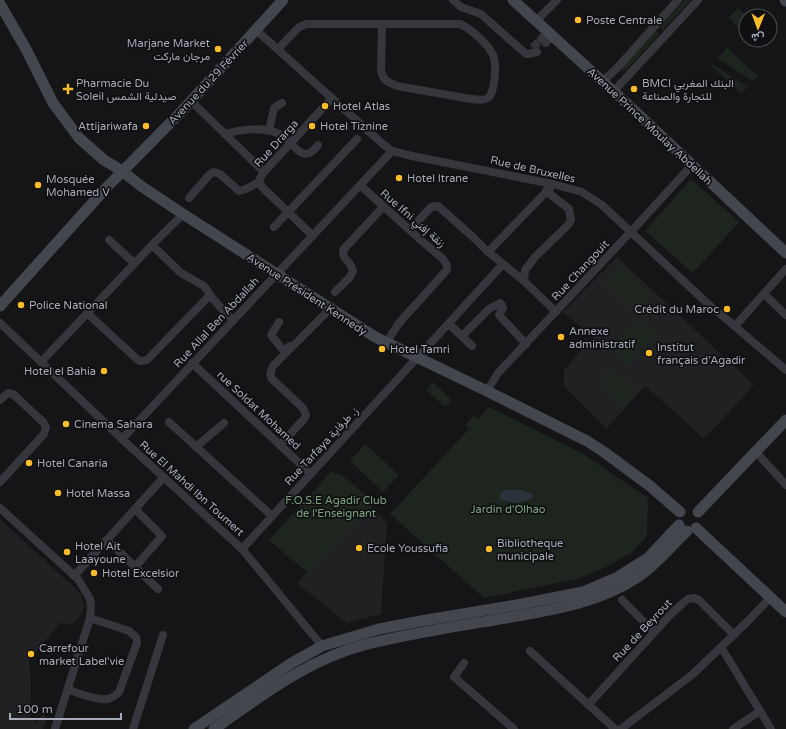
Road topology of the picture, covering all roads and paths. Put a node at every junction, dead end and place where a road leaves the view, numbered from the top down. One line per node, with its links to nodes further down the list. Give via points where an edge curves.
1 (283, 0): 10 (street, Avenue du 29 Février)
2 (453, 0): 12 (street, via 461,7 480,14 526,54)
3 (513, 0): 8 (street, Avenue Prince Moulay Abdellah)
4 (556, 0): 8 (street)
5 (678, 0): 13 (street)
6 (698, 0): 14 (street)
7 (0, 4): 26 (street, Avenue Président Kennedy, via 53,103 79,138)
8 (536, 22): 13 (street, Avenue Prince Moulay Abdellah, via 547,38)
9 (382, 24): 9 (street, via 381,71 385,81 397,86 471,99 486,99 490,96 494,86 494,56 483,41 464,25); 11 (street, via 306,24 299,27)
10 (256, 30): 11 (street, Rue de Bruxelles); 16 (street, Avenue du 29 Février)
11 (278, 49): 15 (street, Rue de Bruxelles)
12 (534, 51)
13 (602, 82): 14 (street, Avenue Prince Moulay Abdellah)
14 (613, 92): 24 (street, Avenue Prince Moulay Abdellah)
15 (332, 98): 21 (street, Rue Drarga); 23 (street, Rue de Bruxelles)
16 (191, 101): 19 (street); 26 (street, Avenue du 29 Février)
17 (282, 103): 18 (street, via 274,108)
18 (269, 131): 19 (street, via 240,130); 21 (street)
19 (225, 134): 25 (street)
20 (357, 139): 33 (street)
21 (291, 142): 22 (street, via 299,151 306,154); 25 (street, Rue Drarga)
22 (318, 145)
23 (392, 151): 28 (street, Rue de Bruxelles); 29 (street, Rue Allal Ben Abdallah)
24 (692, 165): 37 (street, Rue Changouit); 42 (street, Avenue Prince Moulay Abdellah)
25 (264, 172): 27 (street, Rue Drarga)
26 (119, 175): 34 (street, Avenue Président Kennedy, via 141,186); 51 (street)
27 (259, 182): 31 (street, via 239,191 220,174 212,172); 33 (street, Rue Drarga)
28 (553, 184): 30 (street); 37 (street, Rue de Bruxelles, via 591,197)
29 (360, 185): 32 (street, Rue Ifni زنقة إفني); 38 (street, Rue Allal Ben Abdallah)
30 (546, 191): 41 (street); 47 (street, via 569,209 571,220 530,264)
31 (189, 198)
32 (383, 207): 36 (street, Rue Ifni زنقة إفني); 48 (street, via 343,250 353,273)
33 (289, 212): 35 (street); 38 (street, Rue Drarga)
34 (183, 214): 40 (street); 46 (street, Avenue Président Kennedy)
35 (274, 227)
36 (410, 230): 41 (street, via 431,207 438,206); 62 (street, Rue Ifni زنقة إفني, via 448,265 399,323)
37 (631, 232): 53 (street, Rue Changouit); 60 (street, Rue de Bruxelles, via 702,299)
38 (312, 236): 46 (street, Rue Allal Ben Abdallah)
39 (109, 240): 43 (street)
40 (152, 245): 43 (street); 50 (street, via 181,273 204,286)
41 (488, 252): 44 (street)
42 (786, 253)
43 (134, 263): 54 (street)
44 (503, 264): 47 (street); 59 (street, Rue Tarfaya ز. طرفاية)
45 (786, 269): 49 (street)
46 (277, 274): 52 (street, Avenue Président Kennedy); 56 (street, Rue Allal Ben Abdallah)
47 (524, 281): 53 (street)
48 (335, 292)
49 (764, 294): 55 (street); 60 (street)
50 (210, 295): 54 (street, via 148,360 141,362); 56 (street)
51 (0, 306)
52 (329, 307): 57 (street, via 284,351 271,335); 62 (street, Avenue Président Kennedy); 75 (street, via 271,370 270,377 305,412 304,419)
53 (556, 312): 63 (street, Rue Changouit)
54 (87, 313): 66 (street)
55 (786, 315)
56 (233, 321): 67 (street, Rue Allal Ben Abdallah)
57 (279, 322)
58 (0, 324): 66 (street, Rue El Mahdi Ibn Toumert)
59 (449, 324): 61 (street); 65 (street, Rue Tarfaya ز. طرفاية)
60 (735, 326): 68 (street, Rue de Bruxelles)
61 (462, 336): 63 (street, via 489,309 500,303 503,308 499,315); 64 (street)
62 (386, 343): 65 (street, Avenue Président Kennedy)
63 (526, 344): 69 (street, Rue Changouit, via 498,373)
64 (472, 346)
65 (417, 358): 69 (street, Avenue Président Kennedy); 78 (street, Rue Tarfaya ز. طرفاية)
66 (41, 362): 74 (street, Rue El Mahdi Ibn Toumert)
67 (192, 363): 74 (street, Rue Allal Ben Abdallah); 75 (street, rue Soldat Mohamed)
68 (784, 366)
69 (487, 391): 84 (street, Avenue Président Kennedy, via 604,452)
70 (0, 400): 80 (street, via 8,393 13,394 43,422 46,428 41,438)
71 (786, 420): 77 (street)
72 (169, 422): 76 (street)
73 (224, 423): 76 (street)
74 (122, 439): 79 (street, Rue El Mahdi Ibn Toumert)
75 (280, 445): 78 (street, rue Soldat Mohamed)
76 (196, 447): 86 (street)
77 (756, 452): 81 (street); 85 (street)
78 (311, 474): 86 (street, Rue Tarfaya ز. طرفاية)
79 (164, 477): 83 (street); 89 (street, Rue El Mahdi Ibn Toumert)
80 (0, 482)
81 (786, 485)
82 (0, 508): 91 (street)
83 (135, 509): 88 (street); 90 (street, via 162,536)
84 (680, 512): 85 (street, via 690,508); 87 (street, via 678,516)
85 (698, 512): 87 (street, via 700,523)
86 (272, 516): 89 (street, Rue Tarfaya ز. طرفاية)
87 (687, 528): 93 (street); 100 (street, via 618,577 583,592 378,629); 110 (street, via 664,554 639,576 586,602 409,635 363,645 333,655 296,673)
88 (107, 540): 90 (street); 91 (street)
89 (242, 549): 100 (street, Rue El Mahdi Ibn Toumert)
90 (135, 567): 92 (street)
91 (74, 576): 96 (street, via 90,599)
92 (158, 589)
93 (771, 597): 95 (street); 98 (street)
94 (622, 600): 97 (street)
95 (786, 612)
96 (90, 618): 104 (street); 104 (street, via 134,634 137,639 133,655 119,692 111,699 106,700)
97 (654, 632): 98 (street, Rue de Beyrout, via 683,603 694,598 703,603); 105 (street, Rue de Beyrout)
98 (733, 634): 101 (street)
99 (163, 635): 108 (street)
100 (322, 646): 109 (street, via 290,664)
101 (720, 647): 106 (street); 113 (street, via 693,674)
102 (530, 651): 105 (street)
103 (464, 663): 111 (street, via 454,677)
104 (68, 689): 107 (street)
105 (589, 704): 112 (street)
106 (760, 711): 114 (street); 115 (street)
107 (58, 728)
108 (133, 729)
109 (194, 729)
110 (214, 729)
111 (514, 729)
112 (615, 729)
113 (621, 729)
114 (733, 729)
115 (771, 729)

